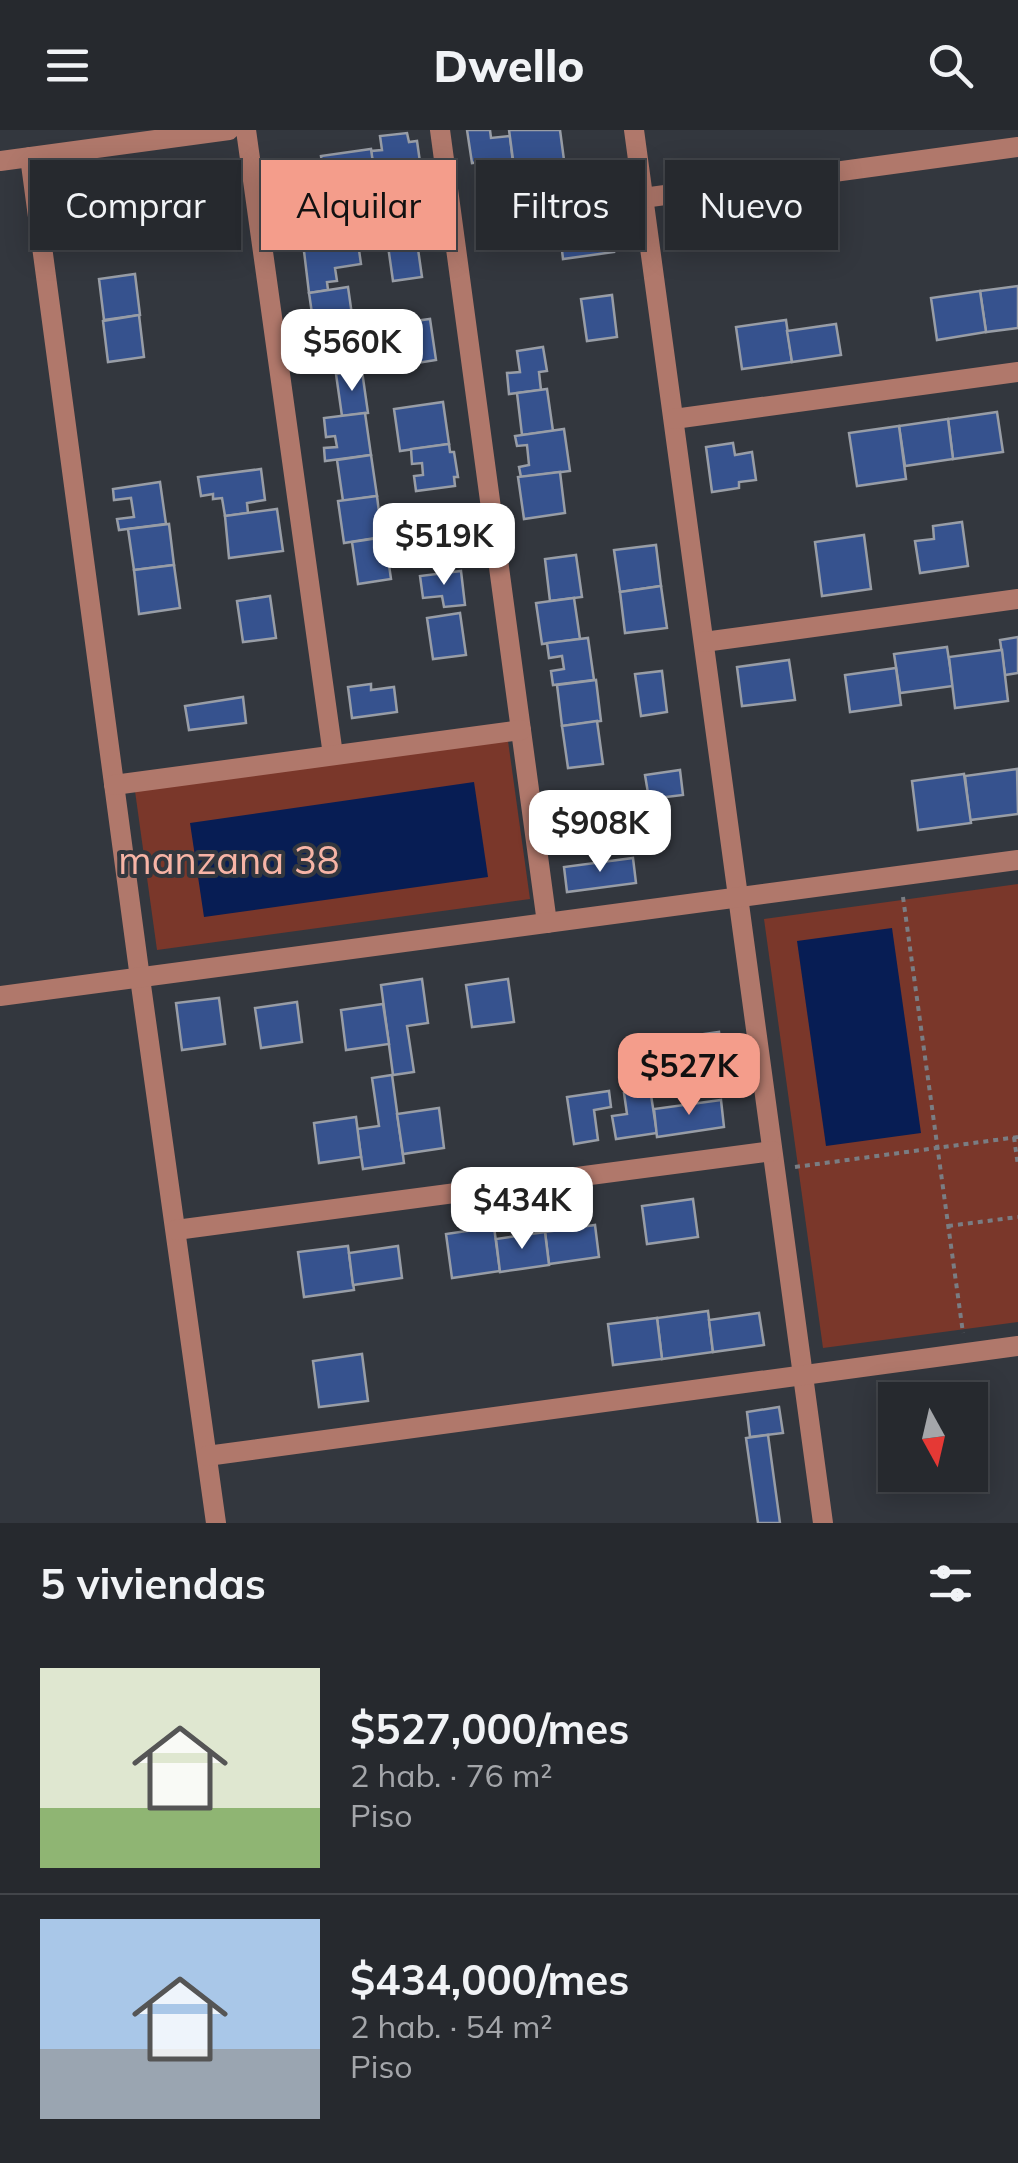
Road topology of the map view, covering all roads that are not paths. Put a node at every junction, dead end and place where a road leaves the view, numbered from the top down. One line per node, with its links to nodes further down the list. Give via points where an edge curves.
1 (229, 130): 6 (street)
2 (246, 130): 16 (street)
3 (440, 130): 15 (street)
4 (634, 130): 7 (street)
5 (1018, 147): 9 (street)
6 (30, 157): 8 (street); 17 (street)
7 (638, 160)
8 (0, 161)
9 (645, 198)
10 (645, 205): 12 (street)
11 (1018, 372): 12 (street)
12 (674, 419): 14 (street)
13 (1018, 599): 14 (street)
14 (704, 642): 19 (street)
15 (521, 730): 16 (street); 20 (street)
16 (332, 755): 17 (street)
17 (114, 784): 21 (street)
18 (1018, 860): 19 (street)
19 (738, 898): 20 (street); 23 (street)
20 (547, 923): 21 (street)
21 (140, 978): 22 (street); 24 (street)
22 (0, 996)
23 (774, 1160): 24 (street); 26 (street)
24 (176, 1230): 27 (street)
25 (1018, 1346): 26 (street)
26 (802, 1375): 27 (street); 29 (street)
27 (207, 1456): 28 (street)
28 (216, 1523)
29 (822, 1523)

